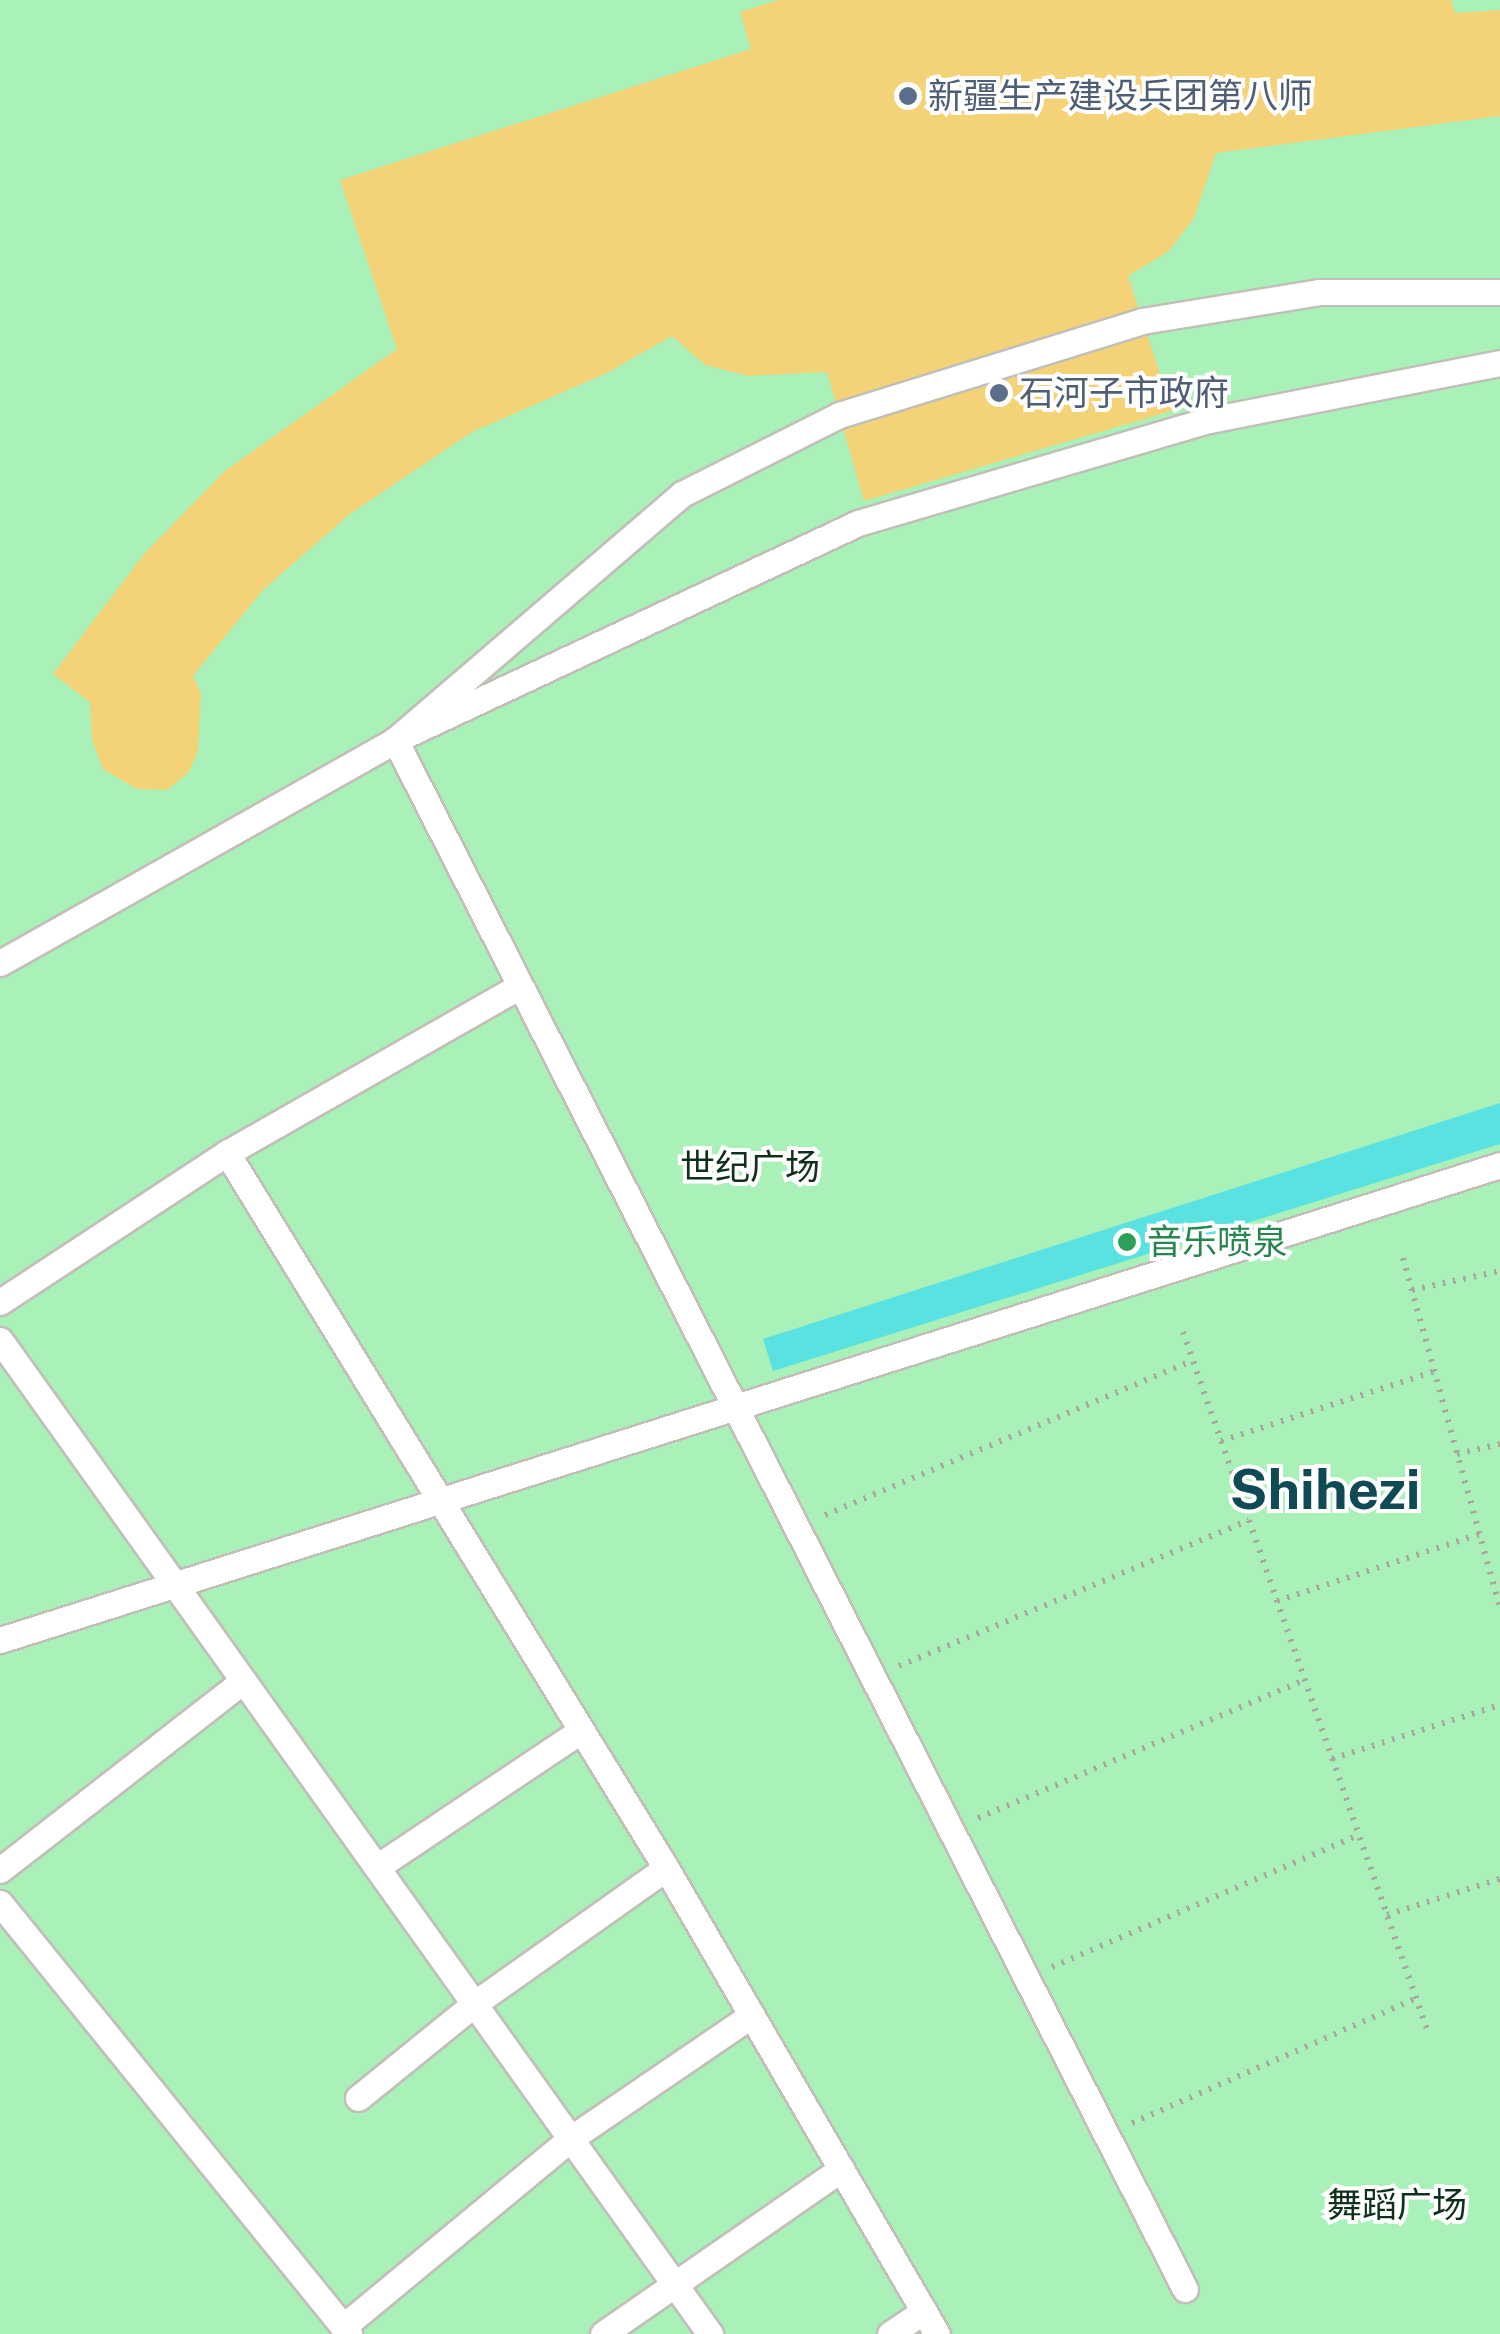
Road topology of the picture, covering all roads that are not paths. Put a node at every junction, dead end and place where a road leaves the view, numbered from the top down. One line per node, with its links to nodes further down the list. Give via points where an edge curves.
1 (1500, 292): 3 (street, via 1319,292 1142,321 839,415 682,494)
2 (1500, 364): 3 (street, via 1210,420 858,523)
3 (395, 740): 4 (street); 5 (street)
4 (0, 964)
5 (520, 986): 6 (street); 10 (street)
6 (227, 1153): 8 (street); 11 (street)
7 (1500, 1165): 10 (street)
8 (0, 1302)
9 (0, 1340): 12 (street)
10 (736, 1408): 11 (street); 26 (street)
11 (440, 1502): 12 (street); 15 (street)
12 (175, 1585): 13 (street); 14 (street)
13 (0, 1640)
14 (243, 1681): 16 (street); 18 (street)
15 (579, 1732): 16 (street); 17 (street)
16 (376, 1867): 20 (street)
17 (666, 1868): 20 (street); 21 (street)
18 (0, 1870)
19 (0, 1903): 28 (street)
20 (474, 2004): 22 (street); 23 (street)
21 (752, 2015): 23 (street); 24 (street)
22 (358, 2098)
23 (570, 2139): 25 (street); 28 (street)
24 (841, 2169): 25 (street); 27 (street)
25 (672, 2281): 29 (street); 30 (street)
26 (1185, 2289)
27 (924, 2311): 31 (street); 32 (street)
28 (346, 2330)
29 (604, 2334)
30 (710, 2334)
31 (890, 2334)
32 (937, 2334)

